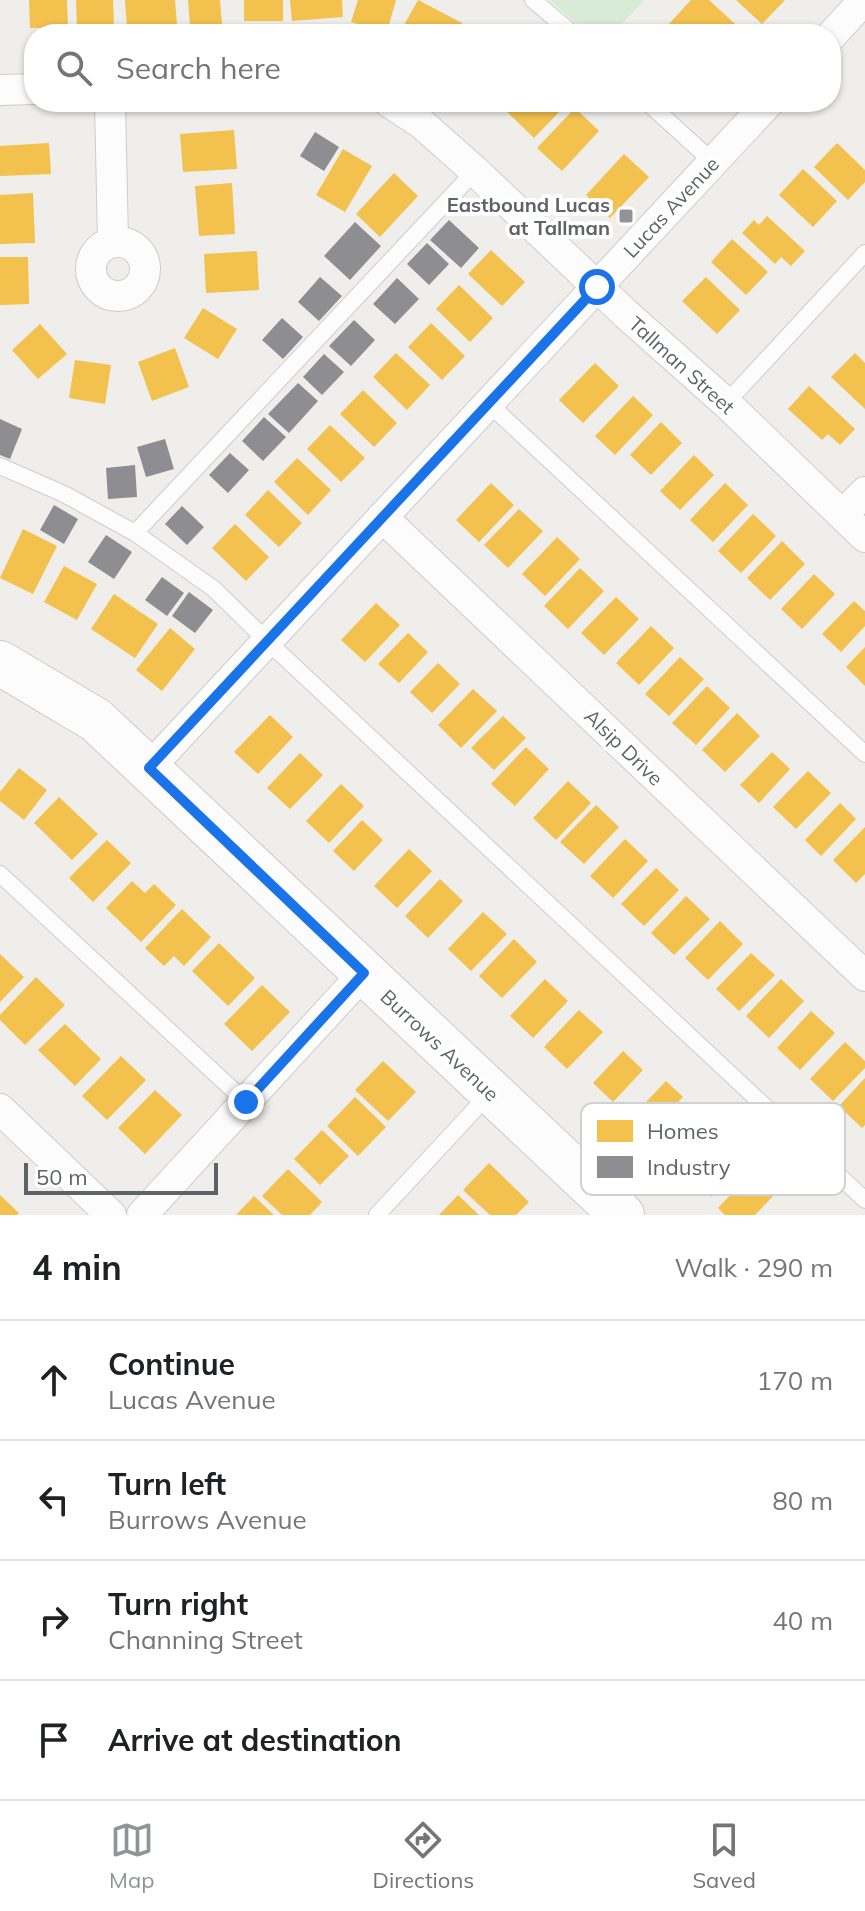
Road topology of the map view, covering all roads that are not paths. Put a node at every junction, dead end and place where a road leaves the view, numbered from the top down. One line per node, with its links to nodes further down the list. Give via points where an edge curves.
1 (533, 0): 3 (lane)
2 (864, 0): 4 (street)
3 (561, 24)
4 (841, 25)
5 (24, 89): 6 (street)
6 (0, 90)
7 (110, 112): 13 (street)
8 (404, 112): 12 (street, Tallman Street)
9 (658, 112): 11 (lane)
10 (760, 112): 11 (street, Lucas Avenue)
11 (713, 162): 15 (street, Lucas Avenue)
12 (475, 171): 15 (street, Tallman Street); 22 (lane)
13 (113, 242)
14 (865, 253): 17 (lane)
15 (597, 287): 16 (street, Lucas Avenue); 17 (street, Tallman Street)
16 (488, 403): 21 (street, Lucas Avenue); 26 (lane)
17 (726, 403): 20 (street, Tallman Street)
18 (0, 466): 22 (lane)
19 (865, 492): 20 (street)
20 (842, 515): 23 (street, Tallman Street)
21 (382, 517): 24 (street, Lucas Avenue); 30 (street, Alsip Drive)
22 (135, 533): 24 (lane, via 214,589)
23 (865, 537)
24 (267, 641): 27 (street, Lucas Avenue); 33 (lane)
25 (0, 663): 27 (street, Burrows Avenue, via 96,720)
26 (865, 754)
27 (149, 768): 29 (street, Burrows Avenue)
28 (0, 874): 32 (lane)
29 (364, 973): 31 (street, Burrows Avenue); 32 (street)
30 (865, 976)
31 (491, 1092): 35 (street, Burrows Avenue); 42 (lane)
32 (246, 1102): 41 (street)
33 (761, 1103)
34 (0, 1109): 40 (street)
35 (581, 1181)
36 (845, 1181): 38 (lane)
37 (595, 1195): 39 (street, Burrows Avenue)
38 (865, 1200)
39 (611, 1211)
40 (111, 1215)
41 (142, 1215)
42 (377, 1215)

